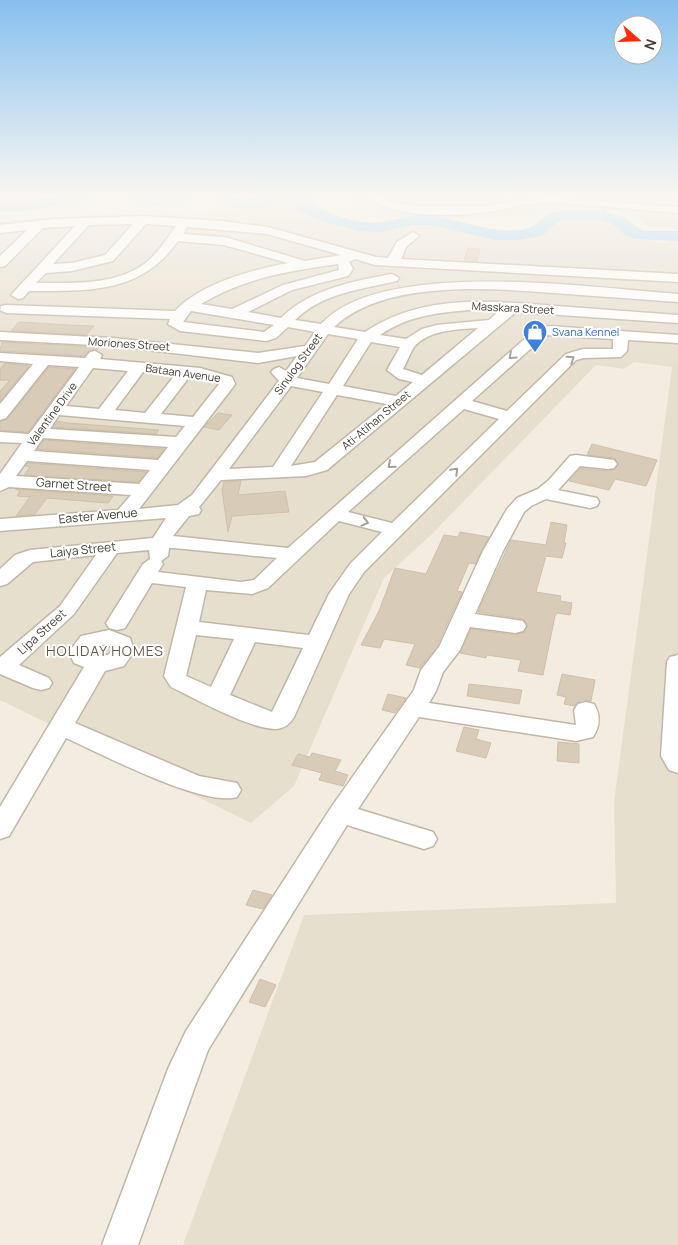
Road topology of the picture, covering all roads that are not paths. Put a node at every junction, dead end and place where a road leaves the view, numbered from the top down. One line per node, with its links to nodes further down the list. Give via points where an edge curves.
1 (11, 253): 13 (street)
2 (56, 253): 14 (street)
3 (114, 253): 14 (street, via 103,261)
4 (161, 253): 18 (street, via 150,266 122,279 83,286)
5 (267, 253): 12 (street)
6 (349, 253): 8 (street)
7 (397, 253): 11 (street)
8 (360, 256): 9 (street); 10 (street)
9 (341, 259): 12 (street); 19 (street, via 347,269 343,273)
10 (374, 260): 11 (street); 16 (street)
11 (393, 261): 17 (street, via 482,262)
12 (301, 263): 15 (street)
13 (0, 264)
14 (41, 269): 18 (street)
15 (249, 275): 19 (street); 20 (street)
16 (392, 278): 21 (street); 22 (street, via 346,287)
17 (678, 278)
18 (24, 287): 30 (street)
19 (285, 287): 22 (street); 24 (street)
20 (214, 289): 24 (street); 25 (street)
21 (407, 291): 23 (street, Sinulog Street, via 490,285); 28 (street, Sinulog Street); 29 (street)
22 (320, 298): 27 (street); 28 (street)
23 (678, 298)
24 (258, 299): 27 (street); 32 (street)
25 (189, 306): 32 (street); 33 (street)
26 (513, 307): 29 (street, Masskara Street, via 474,305); 34 (street, Masskara Street); 36 (street, Ati-Atihan Street)
27 (299, 309): 35 (street)
28 (353, 309): 38 (street, Sinulog Street)
29 (430, 309): 37 (street); 42 (street, Masskara Street, via 390,321)
30 (2, 312): 31 (street)
31 (136, 313): 33 (street); 44 (street, Valentine Drive)
32 (236, 314): 35 (street)
33 (178, 315): 39 (street, via 175,324 180,327)
34 (678, 319)
35 (282, 322): 38 (street); 39 (street, via 266,336)
36 (492, 324): 37 (street); 54 (street, Ati-Atihan Street)
37 (449, 327): 45 (street, via 421,336)
38 (324, 329): 42 (street); 47 (street, Sinulog Street)
39 (221, 332): 46 (street)
40 (621, 335): 43 (street); 58 (street, one-way to 58, via 542,331); 63 (street, one-way to 40, via 576,354 620,351)
41 (0, 336): 44 (street, Moriones Street)
42 (367, 337): 45 (street); 56 (street, Masskara Street)
43 (678, 339)
44 (109, 342): 46 (street, Moriones Street); 51 (street, Valentine Drive)
45 (410, 344): 54 (street, via 395,370 404,376)
46 (204, 350): 48 (street, Moriones Street)
47 (310, 350): 48 (street, Moriones Street); 55 (street, Sinulog Street)
48 (258, 358): 55 (street, Moriones Street, via 274,367)
49 (2, 360): 50 (street, Bataan Avenue)
50 (44, 360): 51 (street, Bataan Avenue); 61 (street)
51 (89, 364): 52 (street, Bataan Avenue); 59 (street, Valentine Drive)
52 (138, 367): 53 (street, Bataan Avenue); 60 (street)
53 (186, 371): 62 (street); 64 (street, Bataan Avenue, via 227,380)
54 (425, 380): 57 (street, Ati-Atihan Street)
55 (287, 381): 56 (street); 72 (street, Sinulog Street)
56 (333, 388): 57 (street); 71 (street, Masskara Street)
57 (399, 401): 71 (street, Ati-Atihan Street, via 321,466 306,471)
58 (461, 403): 63 (street); 79 (street, one-way to 79)
59 (53, 410): 60 (street); 65 (street, Valentine Drive)
60 (104, 414): 62 (street)
61 (0, 415)
62 (150, 417): 64 (street)
63 (509, 417): 81 (street, one-way to 63)
64 (197, 422): 67 (street, Bataan Avenue)
65 (35, 436): 66 (street); 67 (street); 68 (street, Valentine Drive)
66 (0, 437)
67 (182, 443): 70 (street, Bataan Avenue)
68 (22, 456): 70 (street); 73 (street, Valentine Drive)
69 (608, 464): 75 (street, via 576,460)
70 (163, 466): 74 (street, Bataan Avenue)
71 (278, 473): 72 (street, Ati-Atihan Street)
72 (216, 475): 77 (street, Sinulog Street)
73 (2, 483): 74 (street, Garnet Street)
74 (144, 490): 78 (street, Bataan Avenue)
75 (544, 493): 76 (street); 88 (street, via 516,509)
76 (590, 502)
77 (192, 506): 78 (street, Easter Avenue); 83 (street, Sinulog Street)
78 (125, 514): 80 (street, Easter Avenue)
79 (335, 514): 81 (street, one-way to 81); 84 (street)
80 (0, 525)
81 (396, 530): 92 (street, via 352,575 339,594)
82 (112, 547): 83 (street, Laiya Street); 86 (street, Laiya Street, via 30,556 13,566); 94 (street, Lipa Street, via 67,610)
83 (164, 547): 84 (street, Laiya Street); 85 (street, Sinulog Street)
84 (292, 554): 87 (street, via 261,584 252,588)
85 (146, 576): 87 (street); 100 (street, Sinulog Street, via 113,631 90,641 80,652 88,663 96,665)
86 (0, 580)
87 (198, 584): 90 (street)
88 (462, 619): 89 (street); 97 (street, via 449,650 436,664 425,691)
89 (515, 626)
90 (188, 627): 91 (street); 96 (street, via 175,676 180,682)
91 (247, 635): 92 (street); 96 (street)
92 (317, 643): 96 (street, via 282,717 276,721 262,719)
93 (678, 662): 99 (street)
94 (2, 666): 95 (street)
95 (41, 683)
96 (216, 698)
97 (413, 708): 98 (street, via 576,733 585,731 588,724); 103 (street)
98 (586, 710)
99 (676, 711): 101 (street, via 673,756)
100 (60, 726): 102 (street, via 195,784); 104 (street)
101 (678, 764)
102 (228, 790)
103 (341, 813): 105 (street); 106 (street, via 197,1041)
104 (0, 829)
105 (424, 839)
106 (120, 1245)

